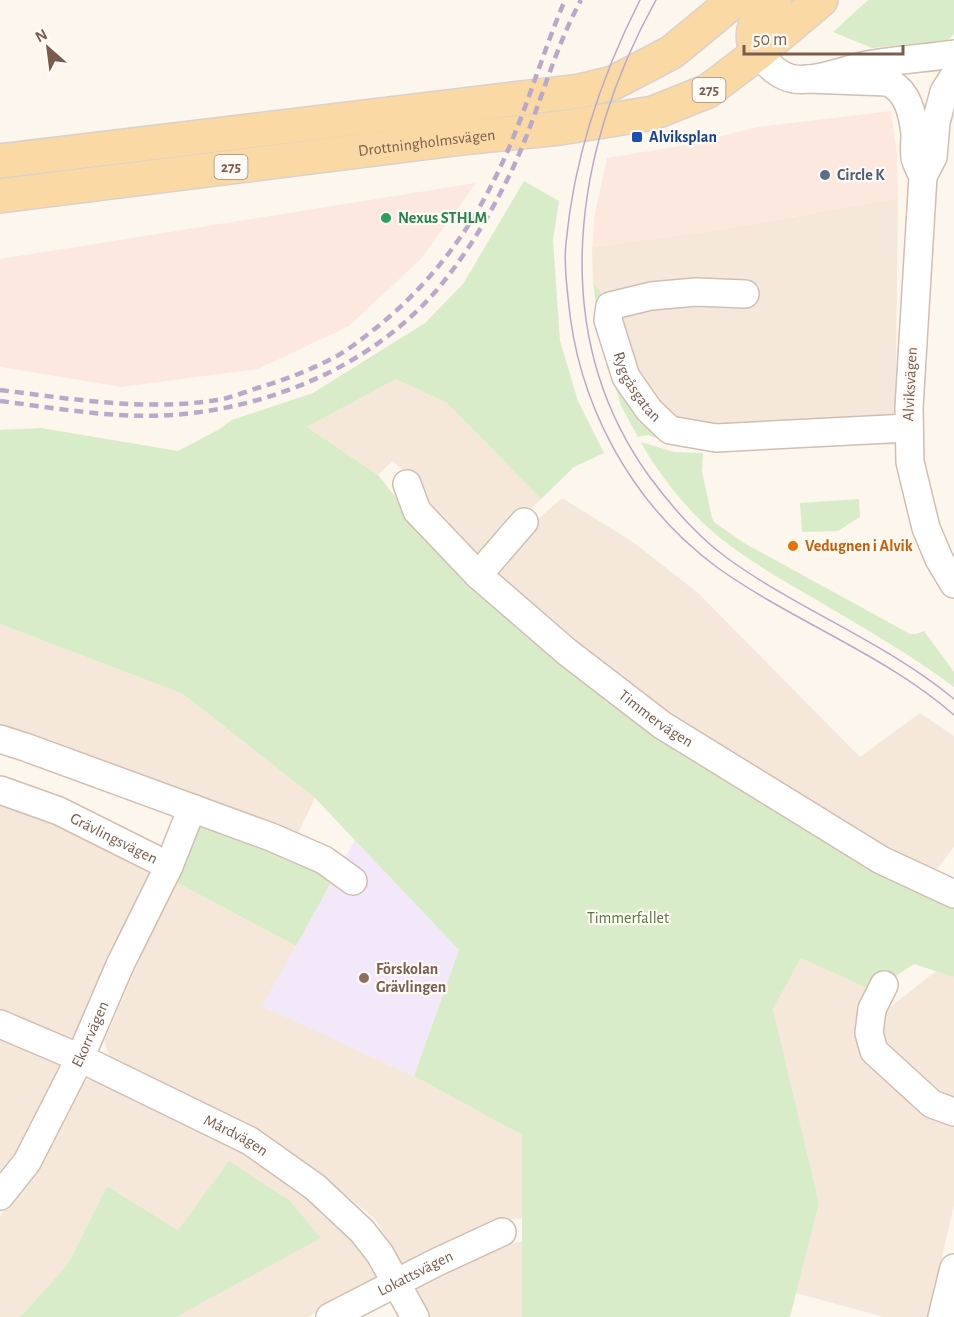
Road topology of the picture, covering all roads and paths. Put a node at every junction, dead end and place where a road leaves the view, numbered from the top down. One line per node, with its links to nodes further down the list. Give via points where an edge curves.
1 (735, 0): 8 (main road, Drottningholmsvägen / 275, via 672,51 613,83 580,91)
2 (775, 0): 4 (main road, via 754,24 752,37)
3 (821, 0): 4 (main road, Drottningholmsvägen / 275)
4 (758, 53): 7 (street, via 781,75); 10 (main road, Drottningholmsvägen / 275, via 708,91 653,113 560,128)
5 (954, 54): 7 (street, via 868,65)
6 (954, 76): 9 (street, Alviksvägen, via 944,92 936,122 933,157)
7 (807, 80): 9 (street, Alviksvägen, via 871,80 897,85 910,110 915,158)
8 (0, 161)
9 (922, 176): 12 (street, Alviksvägen)
10 (0, 196)
11 (745, 294): 12 (street, Ryggåsgatan, via 696,292 651,296 610,306 608,320 626,378 649,410 670,430 716,438)
12 (908, 428): 15 (street, Alviksvägen, via 910,462 926,528)
13 (407, 484): 16 (street, Timmervägen, via 417,511)
14 (524, 522): 16 (street)
15 (947, 556): 17 (street, Alviksvägen)
16 (478, 575): 23 (street, Timmervägen, via 567,652 663,725 881,860)
17 (954, 584)
18 (0, 739): 20 (street)
19 (0, 790): 21 (street, Grävlingsvägen, via 59,811)
20 (192, 808): 21 (street, Grävlingsvägen); 22 (street, via 324,860)
21 (169, 866): 26 (street, Ekorrvägen)
22 (352, 881)
23 (954, 894)
24 (884, 985): 27 (street, via 872,1009 869,1033 874,1051 933,1104)
25 (0, 1024): 26 (street, Mårdvägen)
26 (80, 1058): 28 (street, Ekorrvägen, via 27,1162); 31 (street, Mårdvägen, via 250,1141 315,1187 362,1231)
27 (954, 1112)
28 (0, 1196)
29 (502, 1232): 31 (street, Lokattsvägen)
30 (954, 1268): 34 (street)
31 (397, 1284): 32 (street, Lokattsvägen); 33 (street, Mårdvägen)
32 (330, 1317)
33 (414, 1317)
34 (942, 1317)

